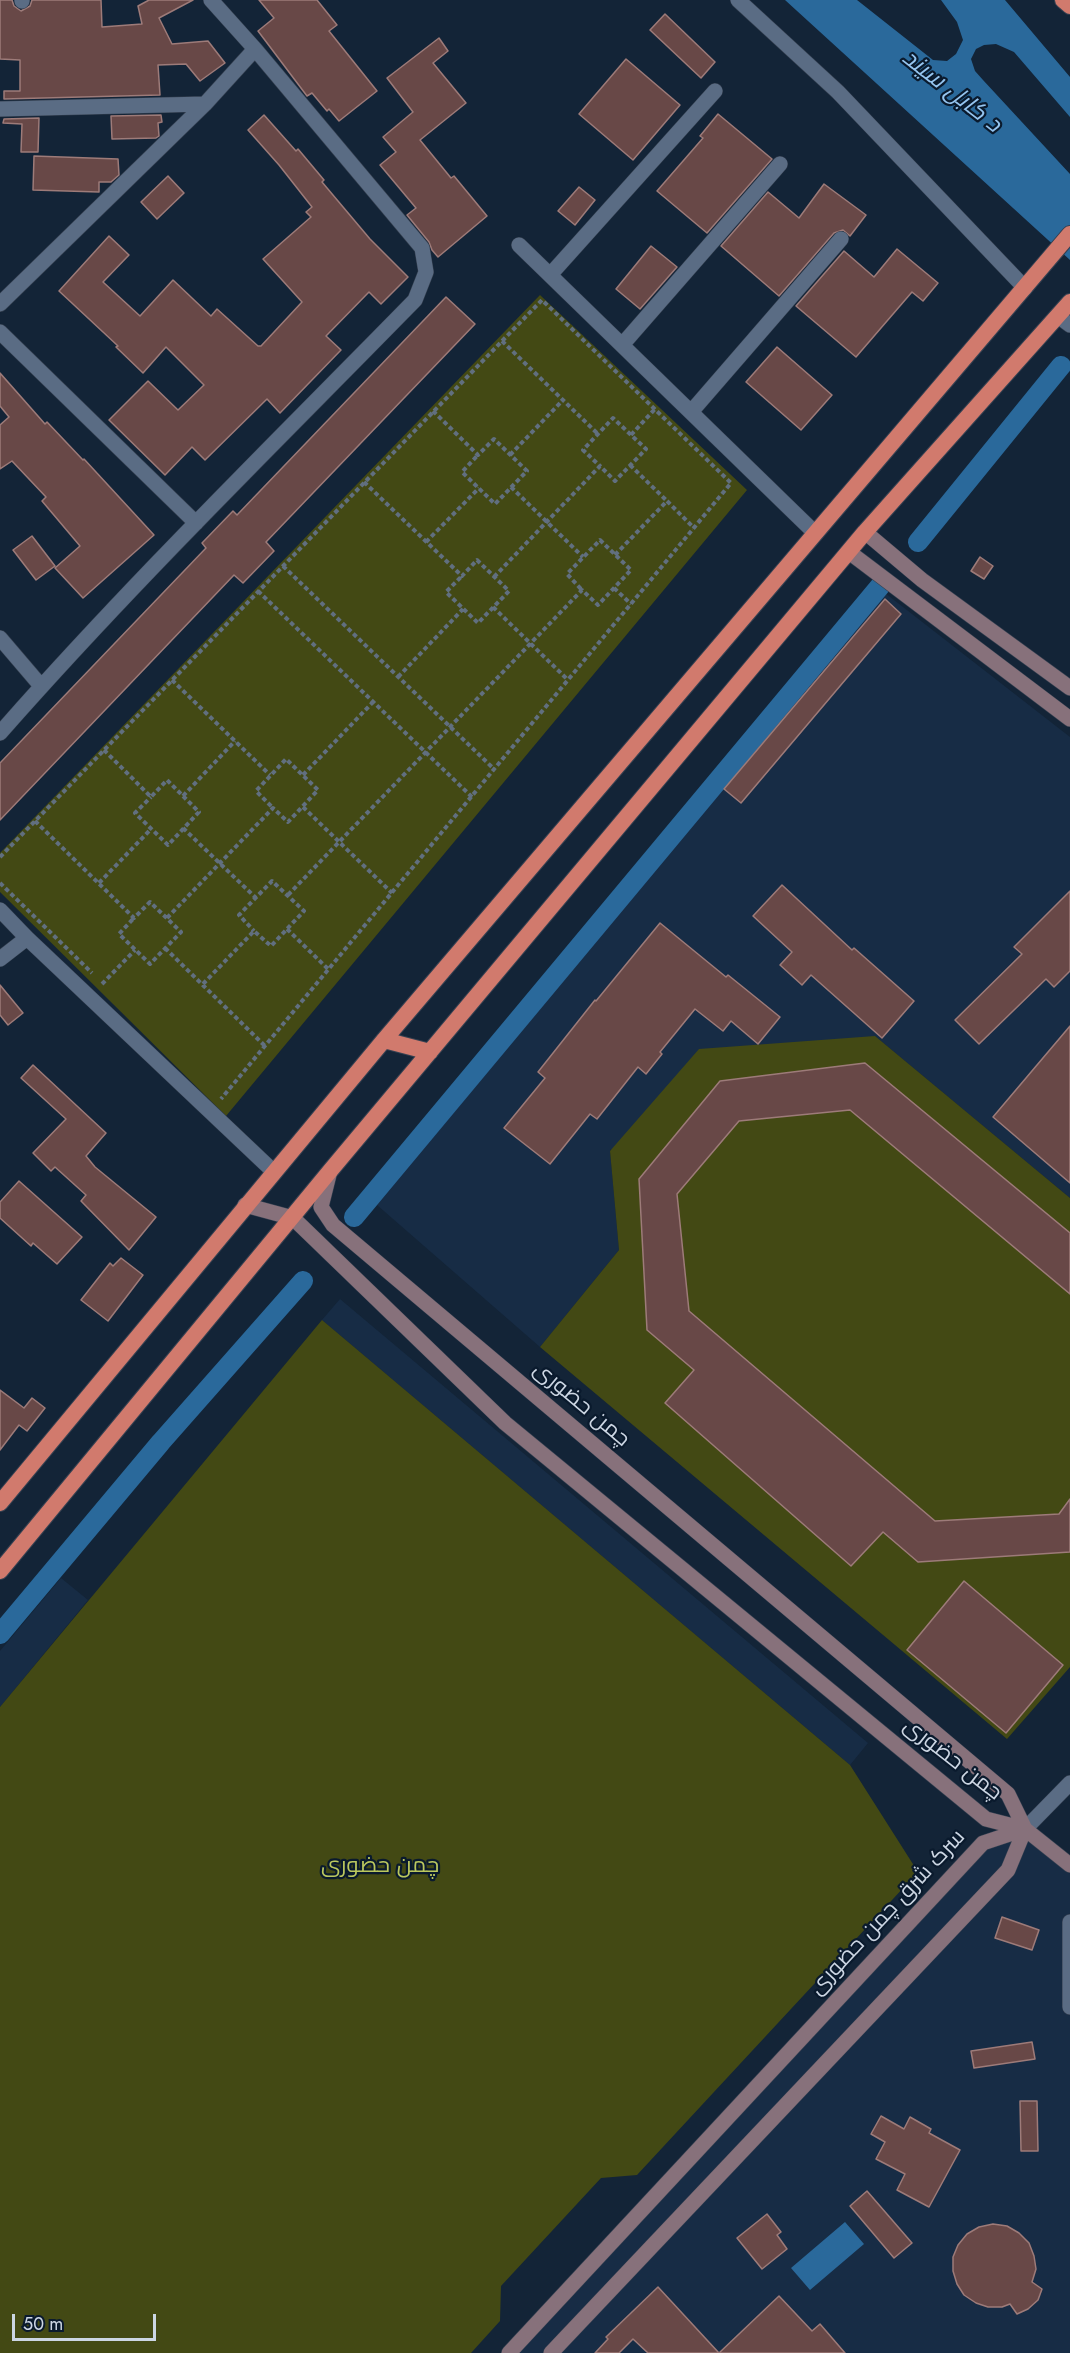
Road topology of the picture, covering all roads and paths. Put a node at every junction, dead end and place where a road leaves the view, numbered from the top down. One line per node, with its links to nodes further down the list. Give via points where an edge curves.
1 (211, 0): 5 (street)
2 (738, 0): 14 (street, via 838,92)
3 (1063, 0): 4 (highway)
4 (1070, 6)
5 (255, 49): 7 (street); 36 (street, via 422,248 426,272 415,300)
6 (715, 91): 13 (street)
7 (205, 104): 8 (street); 16 (street)
8 (0, 109)
9 (780, 164): 20 (street)
10 (1070, 234): 14 (highway)
11 (841, 239): 24 (street)
12 (519, 245): 13 (street)
13 (550, 275): 20 (street)
14 (1025, 288): 38 (highway)
15 (1070, 302): 17 (highway)
16 (0, 304)
17 (1064, 320): 39 (highway)
18 (0, 332): 36 (street)
19 (502, 341): 21 (path); 22 (path, via 542,300); 23 (path)
20 (622, 345): 24 (street)
21 (563, 400): 25 (path); 28 (path)
22 (656, 409): 26 (path); 37 (path, via 731,483)
23 (433, 411): 27 (path); 31 (path)
24 (691, 412): 38 (street)
25 (598, 434): 26 (path, via 613,418); 30 (path, via 583,450)
26 (631, 435): 29 (path, via 646,449)
27 (478, 455): 28 (path, via 494,439); 33 (path, via 462,472)
28 (510, 455): 32 (path, via 527,471)
29 (630, 465): 30 (path, via 615,481); 34 (path)
30 (600, 466): 35 (path)
31 (364, 482): 40 (path); 44 (path)
32 (511, 487): 33 (path, via 495,504); 35 (path)
33 (478, 488): 40 (path)
34 (667, 501): 37 (path); 42 (path)
35 (547, 522): 43 (path); 46 (path)
36 (196, 523): 58 (street)
37 (694, 528): 50 (path)
38 (814, 532): 97 (highway)
39 (865, 532): 41 (highway); 59 (main road, via 922,580)
40 (426, 542): 45 (path)
41 (849, 552): 61 (main road); 99 (highway)
42 (615, 555): 43 (path, via 600,540); 47 (path, via 632,570)
43 (583, 557): 48 (path, via 567,574)
44 (283, 566): 49 (path); 55 (path)
45 (462, 576): 46 (path, via 477,560); 52 (path, via 446,592)
46 (494, 577): 51 (path, via 508,591)
47 (614, 588): 48 (path, via 598,604); 50 (path)
48 (582, 590): 54 (path)
49 (258, 591): 56 (path); 60 (path)
50 (631, 604): 57 (path)
51 (493, 607): 52 (path, via 478,623); 54 (path)
52 (463, 609): 55 (path)
53 (0, 638): 58 (street)
54 (531, 643): 57 (path); 62 (path)
55 (398, 677): 62 (path)
56 (172, 680): 64 (path); 65 (path)
57 (568, 680): 67 (path)
58 (41, 686): 63 (street)
59 (1070, 688)
60 (373, 702): 66 (path); 69 (path)
61 (1070, 719)
62 (450, 727): 66 (path); 67 (path)
63 (0, 733)
64 (236, 741): 68 (path); 70 (path)
65 (104, 750): 71 (path); 75 (path)
66 (425, 752): 72 (path); 78 (path)
67 (494, 769): 72 (path)
68 (270, 775): 69 (path, via 286,759); 74 (path, via 256,791)
69 (303, 776): 73 (path, via 318,790)
70 (183, 796): 71 (path, via 167,780); 76 (path, via 199,812)
71 (151, 797): 77 (path, via 135,813)
72 (472, 797): 82 (path)
73 (303, 807): 74 (path, via 288,822); 78 (path)
74 (273, 808): 80 (path)
75 (35, 821): 79 (path); 81 (path)
76 (183, 828): 77 (path, via 168,845); 80 (path)
77 (151, 829): 81 (path)
78 (339, 842): 82 (path); 83 (path)
79 (0, 857)
80 (219, 863): 84 (path); 87 (path)
81 (99, 883): 86 (path)
82 (392, 893): 94 (path)
83 (288, 896): 84 (path, via 272,881); 88 (path, via 304,911)
84 (256, 898): 89 (path, via 239,915)
85 (0, 910): 90 (street)
86 (134, 918): 87 (path, via 150,902); 92 (path, via 119,934)
87 (166, 918): 91 (path, via 181,932)
88 (287, 929): 89 (path, via 271,946); 94 (path)
89 (254, 930): 96 (path)
90 (27, 938): 93 (street); 102 (street)
91 (165, 948): 92 (path, via 150,964); 96 (path)
92 (136, 950): 95 (path)
93 (0, 959)
94 (328, 969): 98 (path)
95 (102, 984)
96 (203, 984): 98 (path)
97 (384, 1040): 99 (highway); 102 (highway)
98 (266, 1046): 100 (path)
99 (430, 1052): 101 (highway)
100 (220, 1100)
101 (330, 1171): 104 (highway); 108 (main road, چمن حضوری, via 321,1207 333,1225 1008,1794)
102 (274, 1172): 103 (highway)
103 (245, 1205): 104 (main road, چمن حضوری); 105 (highway)
104 (293, 1218): 106 (highway); 108 (main road, چمن حضوری, via 505,1423 986,1819)
105 (0, 1503)
106 (0, 1571)
107 (1070, 1783): 108 (street)
108 (1025, 1829): 109 (main road); 112 (main road, سرک شرق چمن حضوری, via 983,1843); 113 (main road, via 1008,1870)
109 (1070, 1865)
110 (1070, 1922): 111 (street)
111 (1070, 2007)
112 (509, 2353)
113 (551, 2353)

